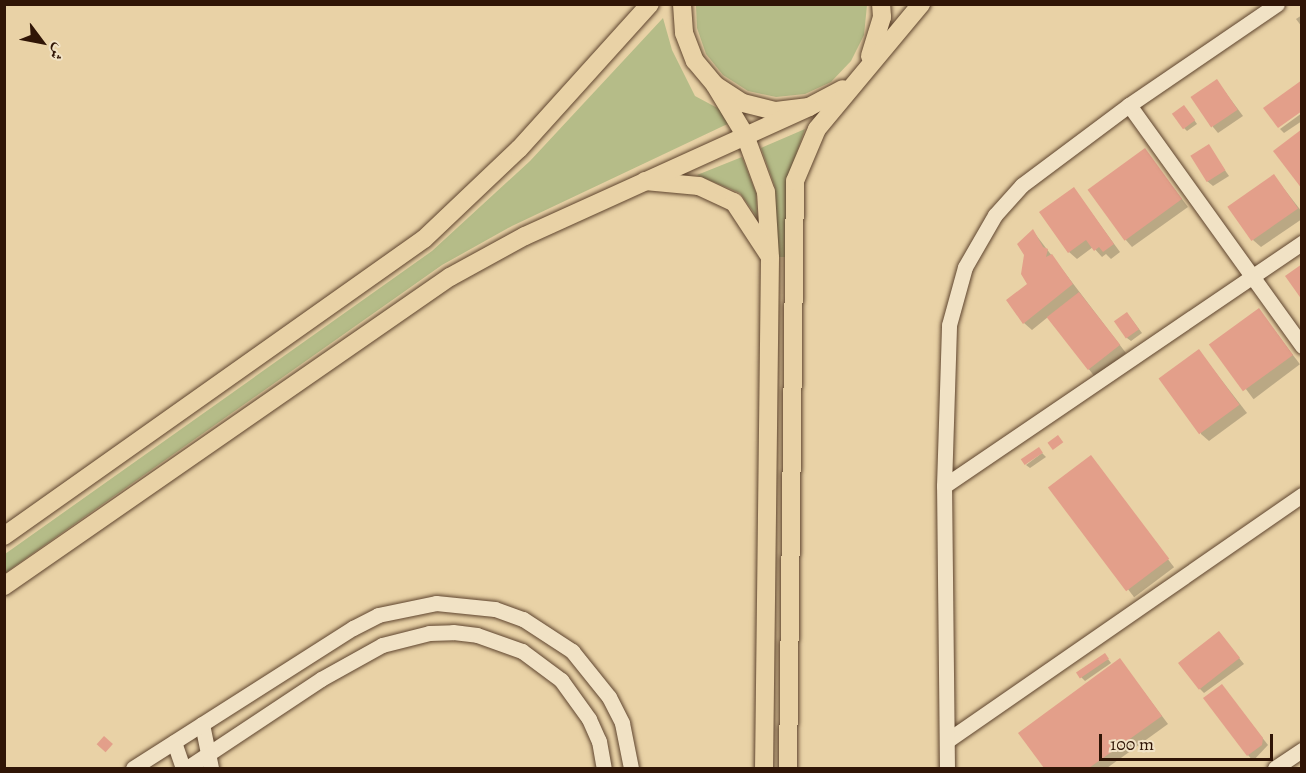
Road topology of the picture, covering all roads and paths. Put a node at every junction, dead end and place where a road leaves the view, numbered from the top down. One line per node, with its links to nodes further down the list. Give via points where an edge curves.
1 (650, 4): 18 (main road, via 519,149 424,239)
2 (682, 4): 7 (main road, via 684,33 695,61)
3 (881, 4): 6 (main road, via 874,50)
4 (921, 4): 6 (main road)
5 (1277, 4): 8 (street)
6 (855, 79): 9 (main road, via 834,96); 31 (main road, via 817,129 795,181)
7 (715, 85): 9 (main road, via 743,103 776,111); 10 (main road)
8 (1130, 105): 14 (street); 16 (street, via 1022,185 995,215 974,249 958,286 949,325)
9 (810, 107): 10 (main road)
10 (745, 135): 11 (main road); 13 (main road, via 766,192)
11 (643, 181): 13 (main road, via 699,186 734,202); 19 (main road, via 525,236 450,277)
12 (1302, 243): 14 (street)
13 (770, 258): 30 (main road)
14 (1253, 278): 15 (street); 16 (street)
15 (1302, 346)
16 (944, 486): 21 (street)
17 (1302, 495): 21 (street)
18 (4, 536)
19 (4, 586)
20 (202, 724): 22 (street); 24 (street); 29 (street, via 378,615 427,604 466,604 523,619 572,651 609,696 631,752)
21 (948, 740): 32 (street)
22 (174, 742): 25 (street); 26 (street)
23 (1302, 750): 33 (street)
24 (209, 752): 26 (street); 27 (street); 28 (street, via 321,679 382,645 429,633 453,632 485,637 522,651 561,680 589,719 599,741)
25 (133, 768)
26 (185, 768)
27 (211, 768)
28 (603, 768)
29 (631, 768)
30 (764, 768)
31 (788, 768)
32 (947, 768)
33 (1275, 768)

